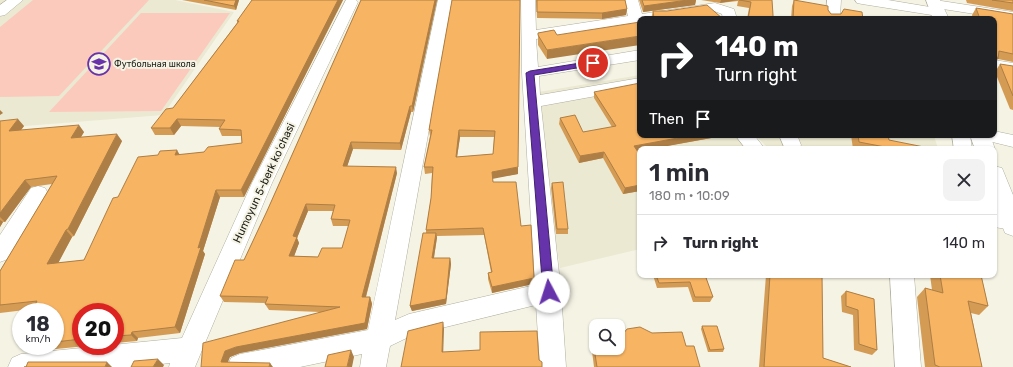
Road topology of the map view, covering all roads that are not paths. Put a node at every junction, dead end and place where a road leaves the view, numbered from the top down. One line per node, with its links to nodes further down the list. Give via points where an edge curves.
1 (16, 0): 9 (street)
2 (445, 0): 32 (street)
3 (528, 0): 15 (street)
4 (631, 0): 14 (street)
5 (834, 0): 12 (street)
6 (862, 0): 8 (street)
7 (350, 2): 33 (street, Humoyun 5-berk koʻchasi, via 262,183)
8 (931, 7): 13 (street)
9 (0, 12)
10 (660, 16): 11 (street, via 715,7 729,12)
11 (731, 16)
12 (833, 16)
13 (1013, 16)
14 (636, 20): 15 (street)
15 (528, 36): 19 (street)
16 (637, 55): 19 (street)
17 (997, 65): 18 (street)
18 (1013, 68)
19 (530, 73): 21 (street)
20 (637, 84): 21 (street)
21 (532, 102): 31 (street)
22 (997, 137): 24 (street)
23 (747, 138): 25 (street)
24 (1013, 141)
25 (753, 146)
26 (997, 186): 28 (main road)
27 (38, 193): 29 (street)
28 (1006, 223)
29 (0, 253)
30 (902, 278): 38 (street)
31 (549, 292): 32 (street, via 409,325); 37 (street)
32 (379, 338): 35 (street); 36 (street)
33 (186, 358): 34 (street)
34 (21, 367)
35 (240, 367)
36 (373, 367)
37 (553, 367)
38 (908, 367)

